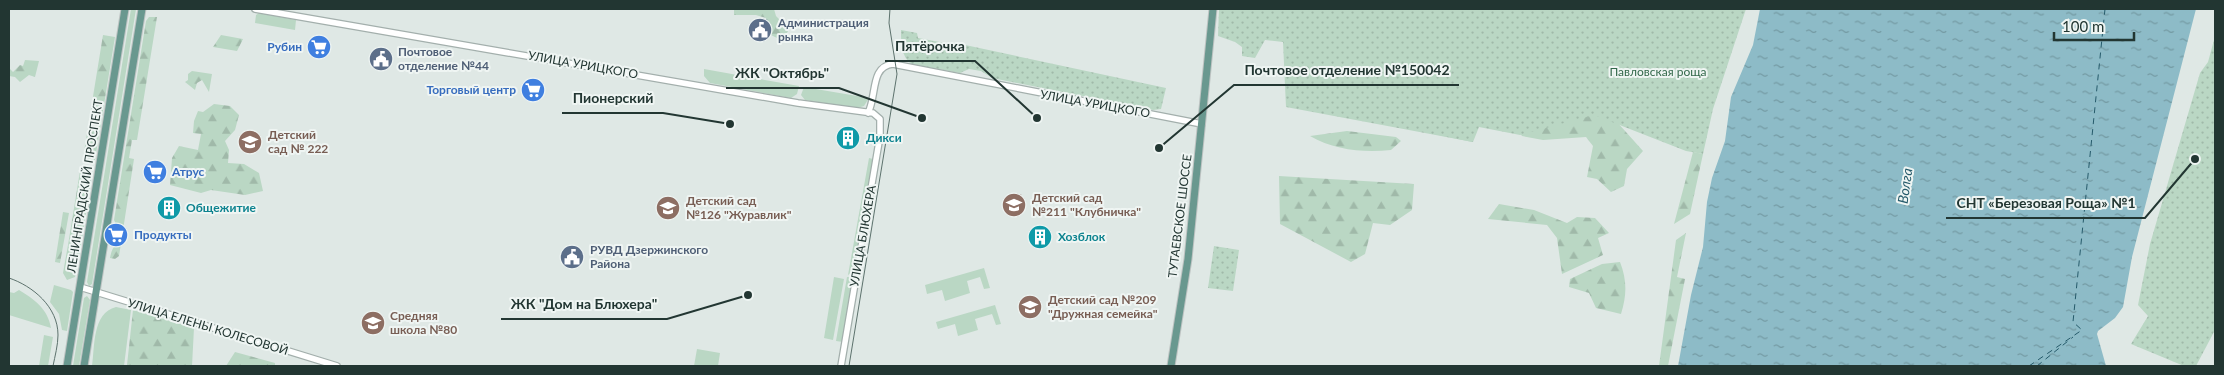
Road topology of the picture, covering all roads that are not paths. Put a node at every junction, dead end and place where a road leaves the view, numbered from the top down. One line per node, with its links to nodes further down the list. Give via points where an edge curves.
1 (125, 9): 7 (main road, ЛЕНИНГРАДСКИЙ ПРОСПЕКТ)
2 (142, 9): 8 (main road)
3 (255, 9): 5 (street, УЛИЦА УРИЦКОГО, via 798,103)
4 (1213, 9): 6 (main road, ТУТАЕВСКОЕ ШОССЕ)
5 (868, 112): 6 (street, УЛИЦА УРИЦКОГО, via 878,71 894,64); 12 (street, УЛИЦА БЛЮХЕРА, via 880,120 880,136)
6 (1202, 124): 13 (main road, ТУТАЕВСКОЕ ШОССЕ, via 1188,259)
7 (80, 287): 8 (street, УЛИЦА ЕЛЕНЫ КОЛЕСОВОЙ); 9 (main road, ЛЕНИНГРАДСКИЙ ПРОСПЕКТ)
8 (96, 292): 10 (main road); 11 (street, УЛИЦА ЕЛЕНЫ КОЛЕСОВОЙ)
9 (67, 366)
10 (84, 366)
11 (337, 366)
12 (841, 366)
13 (1171, 366)

